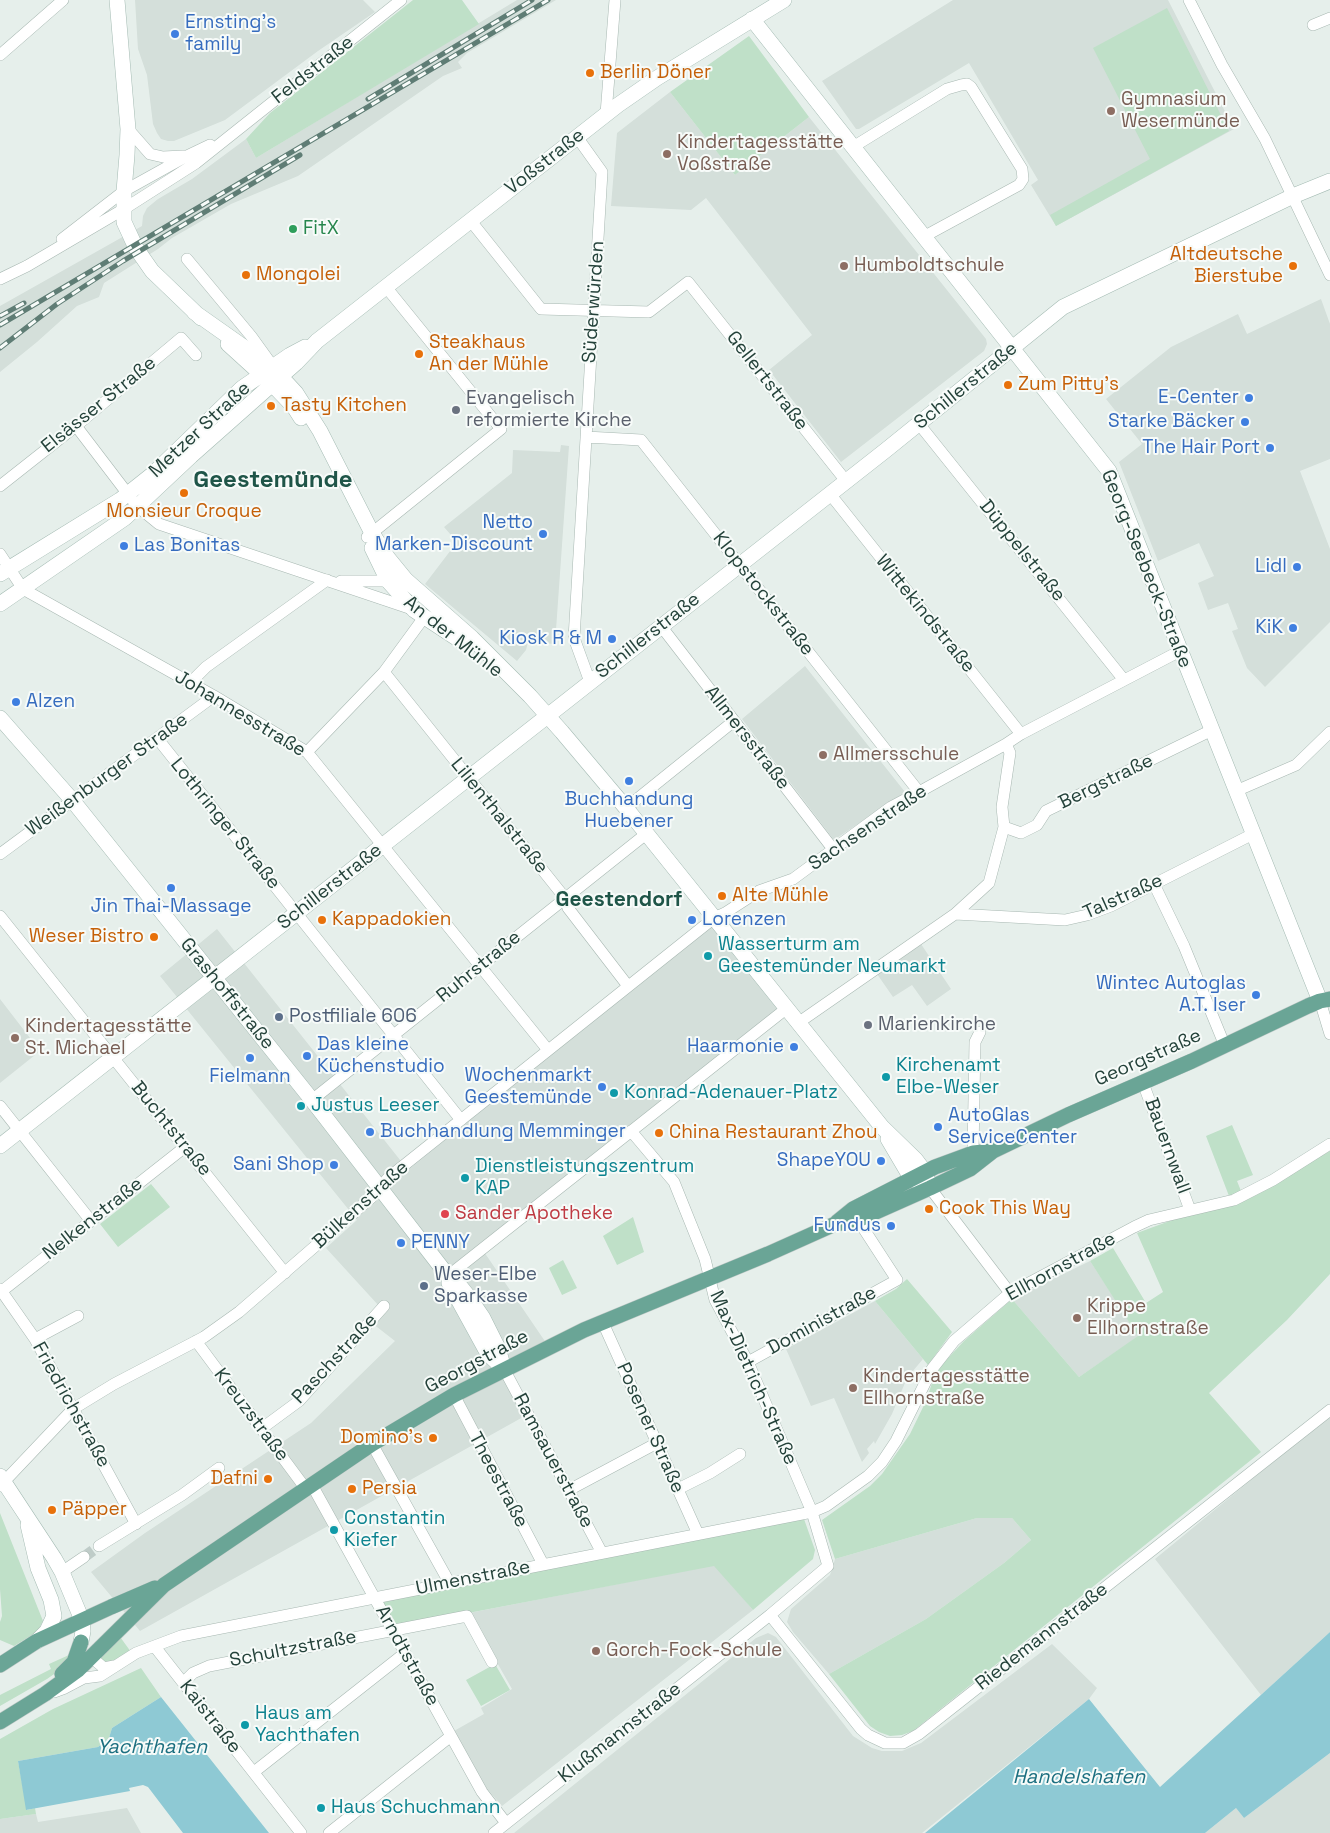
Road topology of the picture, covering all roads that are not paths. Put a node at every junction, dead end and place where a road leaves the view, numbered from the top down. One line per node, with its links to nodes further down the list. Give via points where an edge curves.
1 (63, 0): 10 (street)
2 (117, 0): 12 (street, An der Mühle)
3 (401, 0): 14 (street, Feldstraße)
4 (615, 0): 11 (street)
5 (784, 0): 8 (street, Voßstraße)
6 (1189, 0): 19 (street)
7 (1330, 18): 9 (street)
8 (752, 20): 11 (street, Voßstraße, via 657,78); 15 (street, Georg-Seebeck-Straße)
9 (1313, 26)
10 (0, 55)
11 (606, 114): 13 (street, Voßstraße)
12 (128, 129): 16 (street, Feldstraße, via 150,154); 18 (street, An der Mühle)
13 (577, 137): 21 (street, Voßstraße); 28 (street, Süderwürden, via 602,172)
14 (224, 140): 16 (street, Feldstraße); 20 (street, Feldstraße, via 196,163)
15 (853, 146): 22 (street, Georg-Seebeck-Straße); 22 (street, via 947,89 961,84 971,87 1022,169 1023,179 1019,185)
16 (187, 156): 18 (street, Feldstraße)
17 (1330, 181): 19 (street, Schillerstraße)
18 (124, 191): 20 (street, An der Mühle); 24 (street, Feldstraße)
19 (1293, 196): 25 (street); 29 (street, Schillerstraße, via 1063,307)
20 (124, 209): 24 (street, Feldstraße); 31 (street, An der Mühle, via 124,222 136,248 162,282)
21 (470, 220): 27 (street, Voßstraße); 28 (street, via 541,309)
22 (925, 236): 29 (street, Georg-Seebeck-Straße)
23 (187, 258): 31 (street, An der Mühle, via 251,336)
24 (38, 259): 26 (street)
25 (1330, 275)
26 (0, 279)
27 (386, 287): 31 (street, Voßstraße, via 317,341 290,355); 39 (street, via 501,429)
28 (594, 310): 34 (street, Süderwürden); 35 (street, Gellertstraße, via 649,312 688,282)
29 (1012, 349): 32 (street, Schillerstraße); 50 (street, Georg-Seebeck-Straße, via 1109,471)
30 (196, 355): 33 (street, Elsässer Straße, via 181,338)
31 (272, 375): 38 (street, Metzer Straße, via 242,388 154,473); 39 (street, An der Mühle, via 316,438)
32 (919, 424): 35 (street, Schillerstraße); 52 (street, Düppelstraße)
33 (76, 426): 36 (street, Elsässer Straße); 38 (street)
34 (586, 437): 41 (street, Klopstockstraße, via 641,440); 53 (street, Süderwürden, via 574,638)
35 (846, 481): 37 (street, Schillerstraße)
36 (0, 486)
37 (830, 494): 41 (street, Schillerstraße); 60 (street, Wittekindstraße)
38 (133, 500): 42 (street); 44 (street, via 159,524); 46 (street, via 125,518)
39 (369, 535): 43 (street, An der Mühle); 45 (street, An der Mühle)
40 (0, 554): 42 (street)
41 (740, 564): 49 (street, Schillerstraße); 67 (street, Klopstockstraße)
42 (5, 571): 46 (street)
43 (406, 580): 45 (street); 56 (street, An der Mühle, via 472,638)
44 (329, 581): 45 (street); 48 (street); 54 (street, via 206,666)
45 (388, 581): 48 (street, An der Mühle)
46 (23, 589): 47 (street); 54 (street, Johannesstraße)
47 (0, 604)
48 (419, 613): 51 (street); 56 (street, An der Mühle, via 473,649)
49 (661, 626): 53 (street, Schillerstraße); 58 (street, Allmersstraße)
50 (1180, 651): 52 (street, Sachsenstraße); 59 (street, Georg-Seebeck-Straße)
51 (384, 672): 64 (street); 65 (street, Lilienthalstraße)
52 (1124, 680): 60 (street, Sachsenstraße)
53 (590, 682): 56 (street, Schillerstraße)
54 (190, 683): 55 (street, Johannesstraße)
55 (214, 696): 62 (street, Weißenburger Straße); 64 (street, Johannesstraße)
56 (547, 715): 65 (street, Schillerstraße); 69 (street, An der Mühle)
57 (0, 718): 68 (street, Grashoffstraße)
58 (734, 721): 69 (street); 74 (street, Allmersstraße)
59 (1212, 730): 66 (street, Georg-Seebeck-Straße); 70 (street, Bergstraße, via 1046,811 1037,825 1021,832)
60 (1021, 734): 63 (street, Sachsenstraße)
61 (1329, 736): 66 (street, via 1296,765)
62 (158, 738): 68 (street, Weißenburger Straße); 78 (street, Lothringer Straße)
63 (1006, 744): 67 (street, Sachsenstraße); 70 (street, via 1010,754 1002,807)
64 (307, 752): 73 (street, Johannesstraße)
65 (469, 778): 73 (street, Schillerstraße); 77 (street, Lilienthalstraße)
66 (1236, 791): 72 (street, Georg-Seebeck-Straße)
67 (918, 792): 74 (street, Sachsenstraße, via 891,807)
68 (73, 801): 75 (street, Weißenburger Straße); 83 (street, Grashoffstraße)
69 (626, 808): 71 (street, An der Mühle)
70 (1004, 827): 79 (street, via 989,883)
71 (646, 834): 77 (street, Ruhrstraße); 81 (street, An der Mühle)
72 (1253, 834): 76 (street, Talstraße); 85 (street, Georg-Seebeck-Straße)
73 (382, 846): 78 (street, Schillerstraße); 82 (street, Johannesstraße)
74 (833, 849): 81 (street, Sachsenstraße, via 793,879 759,892)
75 (0, 854)
76 (1154, 884): 79 (street, Talstraße, via 1111,906 1065,920); 91 (street, via 1184,946)
77 (565, 898): 82 (street, Ruhrstraße); 84 (street, Lilienthalstraße, via 568,908)
78 (297, 914): 83 (street, Schillerstraße); 90 (street, Lothringer Straße)
79 (955, 914): 87 (street)
80 (0, 916): 93 (street, Buchtstraße)
81 (714, 918): 84 (street, Bülkenstraße); 86 (street, An der Mühle)
82 (480, 966): 90 (street, Ruhrstraße); 92 (street, Johannesstraße)
83 (215, 979): 93 (street, Schillerstraße); 95 (street, Grashoffstraße)
84 (628, 986): 92 (street, Bülkenstraße)
85 (1327, 998): 89 (street, Georg-Seebeck-Straße); 91 (main road, Georgstraße)
86 (787, 1008): 87 (street, An der Mühle); 99 (street)
87 (798, 1022): 105 (street, An der Mühle, via 882,1126 916,1160)
88 (980, 1032): 104 (street, via 975,1042)
89 (1330, 1034)
90 (394, 1035): 95 (street, Ruhrstraße); 97 (street, Lothringer Straße)
91 (1225, 1046): 94 (main road, Georgstraße)
92 (548, 1050): 97 (street, Bülkenstraße)
93 (114, 1057): 98 (street, Schillerstraße); 102 (street, Buchtstraße)
94 (1143, 1083): 103 (main road, Georgstraße); 108 (street, Bauernwall)
95 (312, 1100): 106 (street, Grashoffstraße)
96 (0, 1106): 98 (street)
97 (461, 1120): 106 (street, Bülkenstraße)
98 (20, 1131): 101 (street, Schillerstraße); 110 (street)
99 (631, 1131): 113 (street); 114 (street, Max-Dietrich-Straße, via 674,1182)
100 (1330, 1144): 108 (street, Ellhornstraße, via 1234,1200)
101 (0, 1146)
102 (184, 1146): 110 (street, Nelkenstraße); 112 (street, Buchtstraße)
103 (993, 1151): 104 (main road, Georgstraße); 107 (main road, Georgstraße, via 970,1169)
104 (973, 1153): 105 (main road, Georgstraße)
105 (918, 1175): 107 (street, An der Mühle); 111 (main road, Georgstraße, via 853,1209)
106 (379, 1188): 112 (street, Bülkenstraße); 113 (street, Grashoffstraße)
107 (930, 1188): 109 (main road, Georgstraße); 116 (street)
108 (1190, 1210): 116 (street, Ellhornstraße, via 1134,1227)
109 (858, 1220): 111 (main road, Georgstraße); 122 (street, Doministraße, via 897,1280)
110 (91, 1221): 115 (street, Nelkenstraße)
111 (835, 1224): 114 (main road, Georgstraße)
112 (285, 1273): 121 (street, Bülkenstraße, via 239,1312)
113 (448, 1276): 123 (street, Grashoffstraße, via 450,1287 488,1354)
114 (710, 1278): 119 (main road, Georgstraße); 122 (street, Max-Dietrich-Straße, via 716,1300)
115 (1, 1290): 120 (street, Friedrichstraße)
116 (1010, 1294): 137 (street, Ellhornstraße, via 954,1341 932,1370 882,1462 841,1497)
117 (384, 1306): 127 (street, Paschstraße, via 298,1402)
118 (78, 1316): 120 (street)
119 (602, 1322): 123 (main road, Georgstraße); 128 (street, Posener Straße)
120 (35, 1339): 125 (street, Friedrichstraße)
121 (196, 1341): 125 (street, Bülkenstraße); 127 (street, Kreuzstraße)
122 (748, 1362): 137 (street, Max-Dietrich-Straße)
123 (504, 1369): 124 (main road, Georgstraße); 135 (street, Ramsauerstraße)
124 (454, 1395): 129 (main road, Georgstraße); 144 (street, Theestraße)
125 (73, 1408): 132 (street, Bülkenstraße); 138 (street, Friedrichstraße)
126 (1330, 1410): 149 (street, Riedemannstraße, via 919,1734 903,1743 885,1743 861,1729)
127 (261, 1429): 133 (street, Kreuzstraße)
128 (657, 1442): 134 (street, Posener Straße); 135 (street)
129 (372, 1444): 133 (main road, Georgstraße); 146 (street)
130 (740, 1454): 134 (street)
131 (219, 1468): 138 (street)
132 (1, 1481): 136 (street)
133 (309, 1487): 147 (main road, Georgstraße); 148 (street, Arndtstraße)
134 (678, 1489): 140 (street, Posener Straße)
135 (569, 1490): 142 (street, Ramsauerstraße)
136 (21, 1507): 139 (street); 145 (street)
137 (812, 1512): 140 (street, Ulmenstraße); 149 (street, Max-Dietrich-Straße, via 828,1566)
138 (136, 1524): 141 (street)
139 (28, 1525): 150 (street); 152 (street, via 54,1616 48,1631)
140 (698, 1534): 142 (street, Ulmenstraße)
141 (99, 1546)
142 (602, 1553): 144 (street, Ulmenstraße)
143 (84, 1557): 145 (street)
144 (543, 1564): 146 (street, Ulmenstraße)
145 (62, 1572): 150 (street)
146 (449, 1582): 148 (street, Ulmenstraße)
147 (164, 1584): 150 (main road, Georgstraße); 156 (main road, Georgstraße)
148 (374, 1597): 151 (street, Arndtstraße); 154 (street, Ulmenstraße, via 197,1632)
149 (770, 1615): 165 (street, Klußmannstraße)
150 (77, 1622): 152 (main road, Georgstraße); 153 (street, via 83,1631)
151 (392, 1630): 155 (street, Arndtstraße); 157 (street, Schultzstraße, via 468,1616); 160 (street, Schultzstraße, via 209,1666 193,1673)
152 (37, 1641): 158 (main road, Georgstraße)
153 (81, 1642): 156 (main road); 161 (main road, via 74,1662)
154 (155, 1647): 159 (street, Ulmenstraße, via 136,1653); 160 (street, Kaistraße)
155 (405, 1653): 163 (street, Arndtstraße); 164 (street)
156 (91, 1657): 159 (street, via 104,1668); 161 (main road, Georgstraße)
157 (492, 1662)
158 (0, 1665)
159 (114, 1666): 161 (street, Ulmenstraße, via 100,1676 84,1678)
160 (183, 1683): 164 (street, Kaistraße)
161 (45, 1694): 162 (main road)
162 (0, 1722)
163 (451, 1736): 165 (street, Arndtstraße, via 482,1792); 167 (street)
164 (254, 1772): 166 (street, Kaistraße)
165 (506, 1823): 168 (street, Klußmannstraße)
166 (301, 1833)
167 (329, 1833)
168 (494, 1833)

